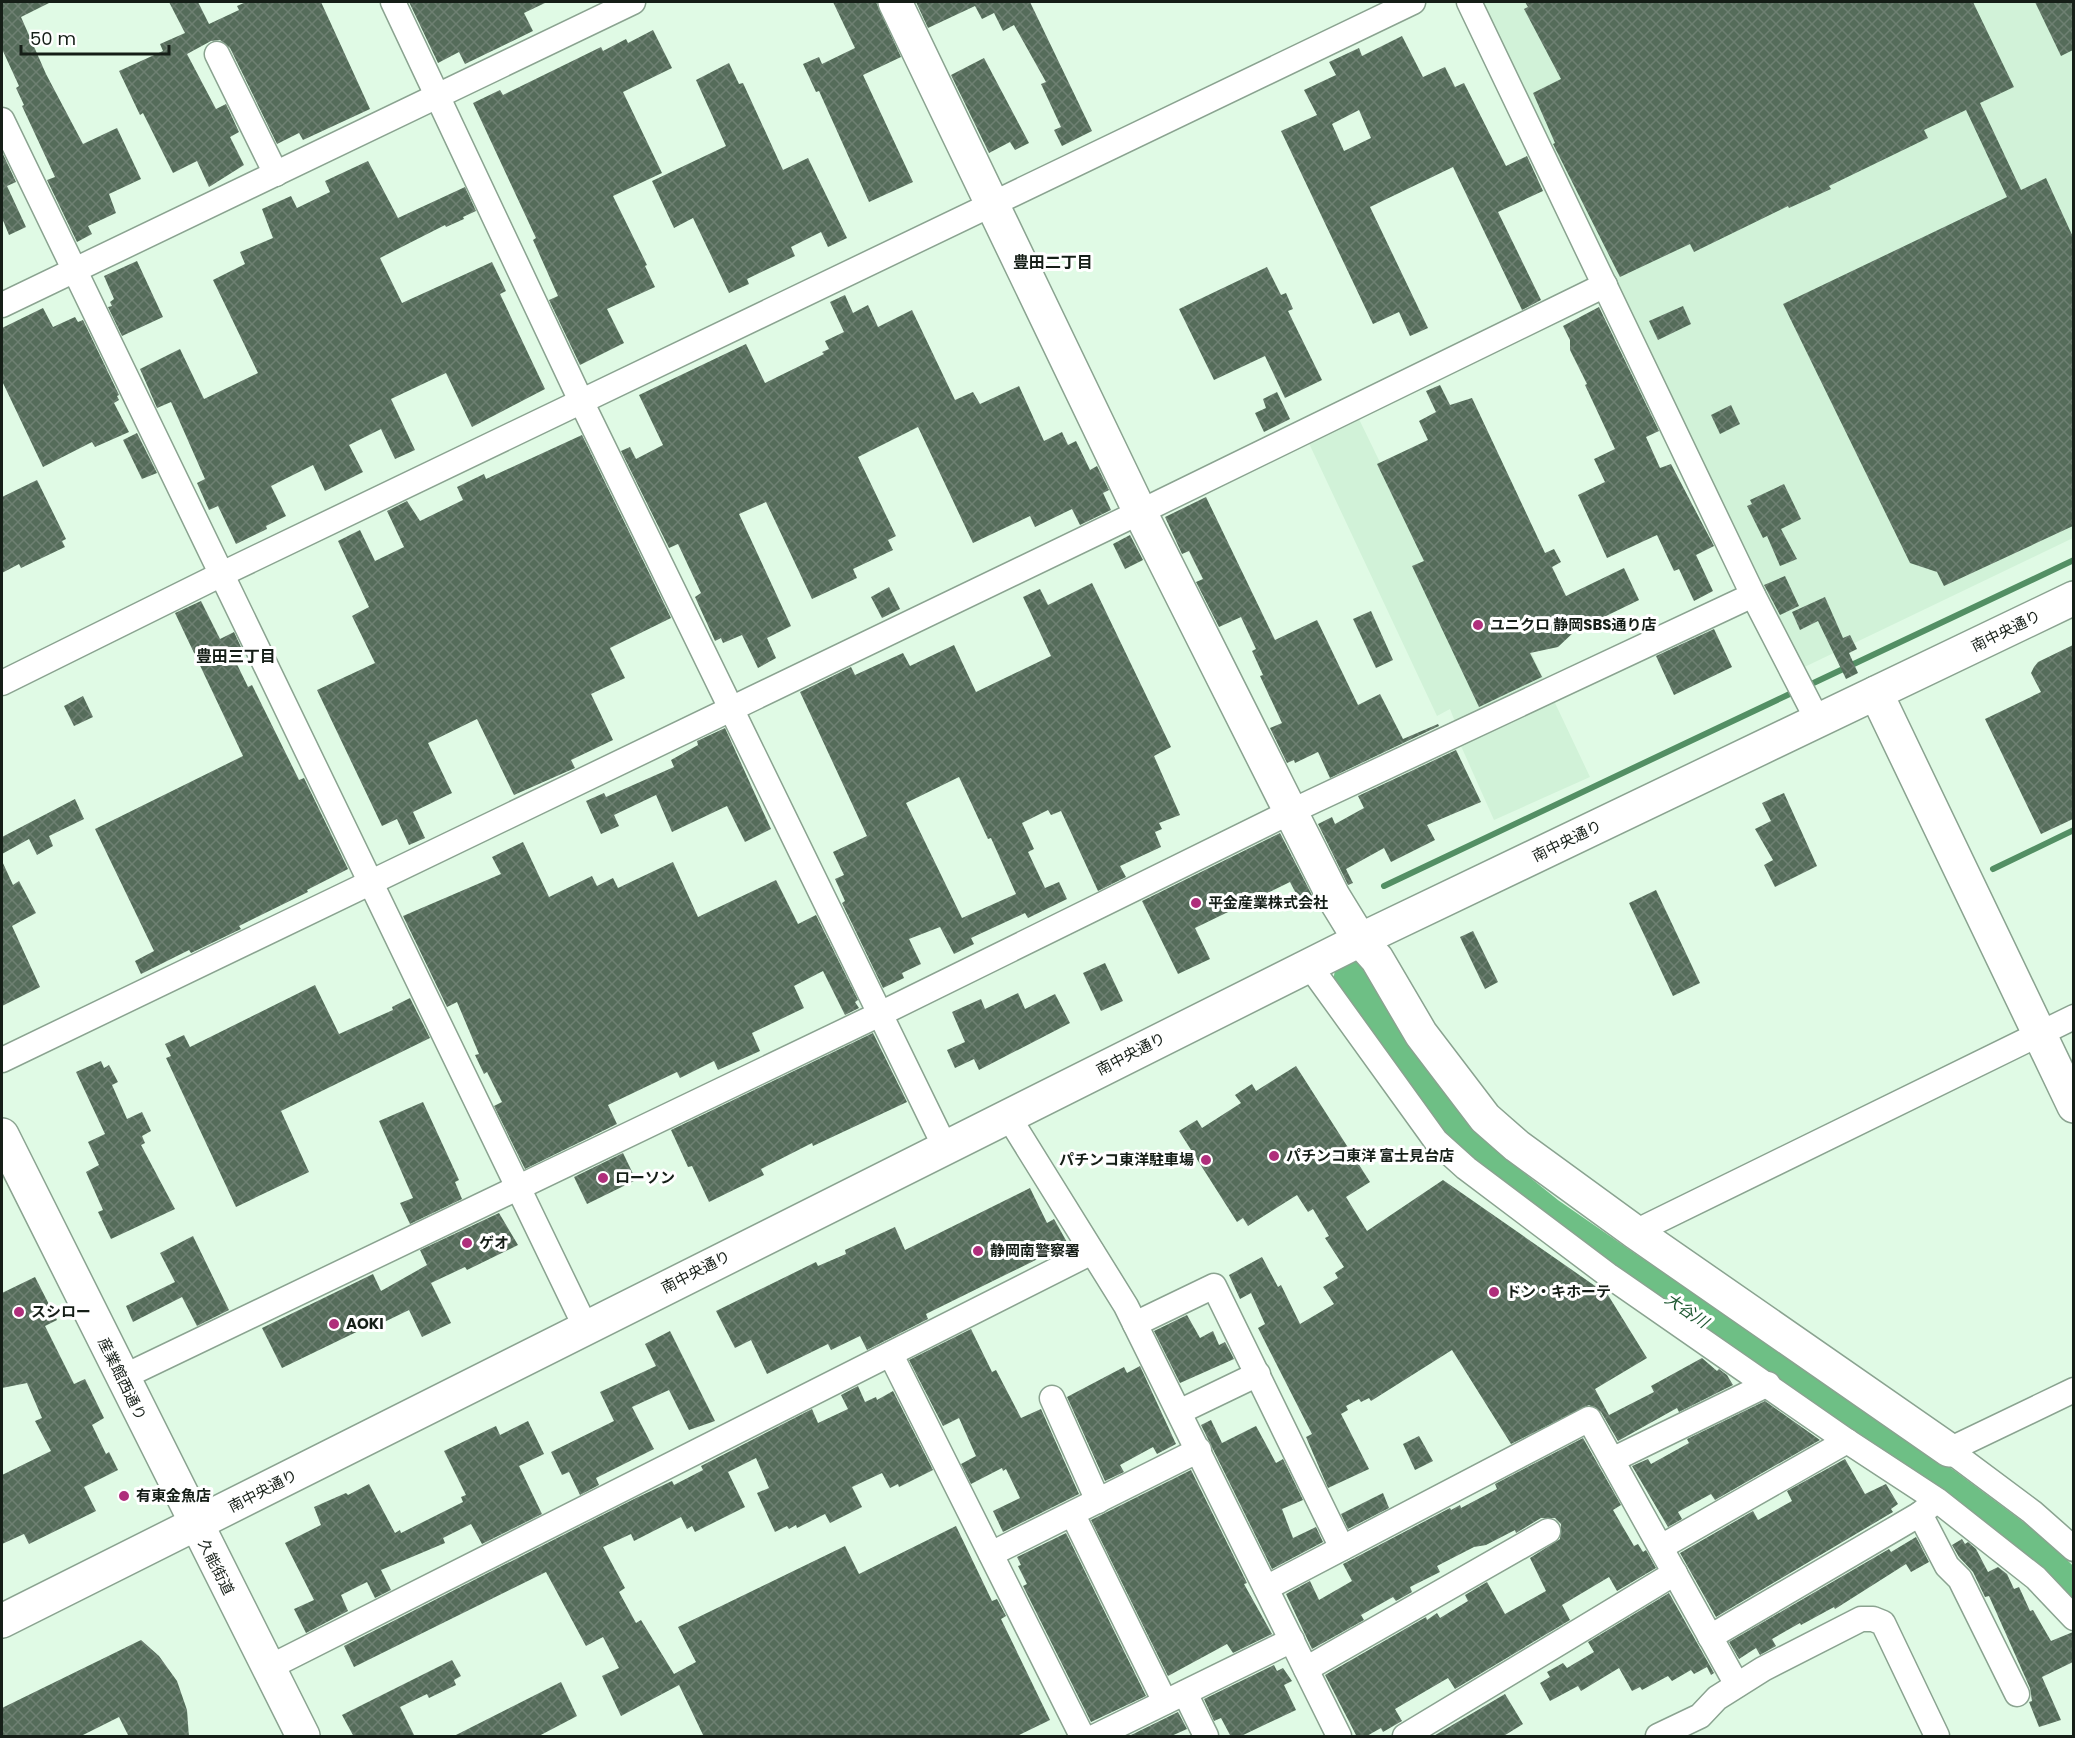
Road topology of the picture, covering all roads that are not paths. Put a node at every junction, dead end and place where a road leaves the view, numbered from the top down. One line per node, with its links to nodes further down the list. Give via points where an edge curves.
1 (393, 2): 7 (street)
2 (633, 2): 7 (street)
3 (895, 2): 10 (street)
4 (1413, 2): 10 (street)
5 (1469, 2): 12 (street)
6 (217, 54): 9 (street)
7 (438, 95): 9 (street); 14 (street)
8 (2, 120): 11 (street)
9 (276, 174): 11 (street)
10 (991, 204): 14 (street); 15 (street)
11 (74, 270): 13 (street); 16 (street)
12 (1605, 285): 15 (street); 17 (street)
13 (2, 305)
14 (581, 401): 16 (street); 21 (street)
15 (1140, 512): 21 (street); 23 (street)
16 (222, 574): 19 (street); 24 (street)
17 (1753, 595): 22 (street); 23 (street)
18 (2073, 598): 20 (street, 南中央通り)
19 (2, 683)
20 (1876, 693): 22 (street, 南中央通り); 29 (street)
21 (731, 708): 24 (street); 27 (street)
22 (1818, 721): 25 (street, 南中央通り)
23 (1290, 812): 25 (street); 27 (street)
24 (369, 882): 30 (street); 35 (street)
25 (1360, 940): 26 (street, 南中央通り); 36 (street, via 1377,959 1427,1042 1485,1118)
26 (1309, 965): 32 (street, 南中央通り); 43 (street, via 1436,1141 1608,1275)
27 (880, 1014): 34 (street); 35 (street)
28 (2073, 1017): 29 (street)
29 (2038, 1035): 31 (street); 36 (street)
30 (2, 1060)
31 (2073, 1106)
32 (1008, 1116): 34 (street, 南中央通り); 37 (street)
33 (2, 1135): 42 (street, 産業館西通り)
34 (945, 1147): 39 (street, 南中央通り)
35 (518, 1188): 39 (street); 42 (street)
36 (1635, 1232): 49 (street)
37 (1092, 1252): 38 (street); 40 (street)
38 (1135, 1324): 41 (street, via 1214,1286); 46 (street)
39 (586, 1328): 54 (street, 南中央通り)
40 (891, 1355): 59 (street); 66 (street)
41 (1258, 1374): 46 (street); 57 (street)
42 (121, 1378): 54 (street, 産業館西通り)
43 (1768, 1384): 47 (street); 50 (street)
44 (2073, 1390): 49 (street)
45 (1052, 1398): 51 (street)
46 (1179, 1412): 48 (street)
47 (1846, 1441): 52 (street); 56 (street)
48 (1198, 1450): 51 (street); 61 (street)
49 (1949, 1450): 58 (street, via 2032,1512)
50 (1612, 1460): 56 (street); 57 (street, via 1589,1419)
51 (1098, 1502): 53 (street)
52 (1929, 1507): 62 (street, via 2027,1571); 64 (street); 69 (street, via 1947,1566 1960,1580)
53 (1073, 1515): 59 (street); 70 (street)
54 (195, 1526): 63 (street, 久能街道); 66 (street, 久能街道)
55 (1548, 1531): 67 (street)
56 (1661, 1547): 60 (street)
57 (1342, 1548): 61 (street)
58 (2073, 1549)
59 (991, 1554): 72 (street)
60 (1675, 1573): 64 (street); 76 (street)
61 (1266, 1588): 65 (street)
62 (2073, 1618)
63 (2, 1621)
64 (1710, 1637): 68 (street)
65 (1292, 1640): 67 (street); 70 (street)
66 (268, 1668): 71 (street, 久能街道)
67 (1306, 1669): 75 (street)
68 (1737, 1685): 77 (street, via 1700,1716); 78 (street, via 1861,1618 1873,1619 1883,1623)
69 (2018, 1694)
70 (1175, 1697): 73 (street); 74 (street)
71 (303, 1737)
72 (1082, 1737)
73 (1096, 1737)
74 (1206, 1737)
75 (1340, 1737)
76 (1406, 1737)
77 (1658, 1737)
78 (1937, 1737)

